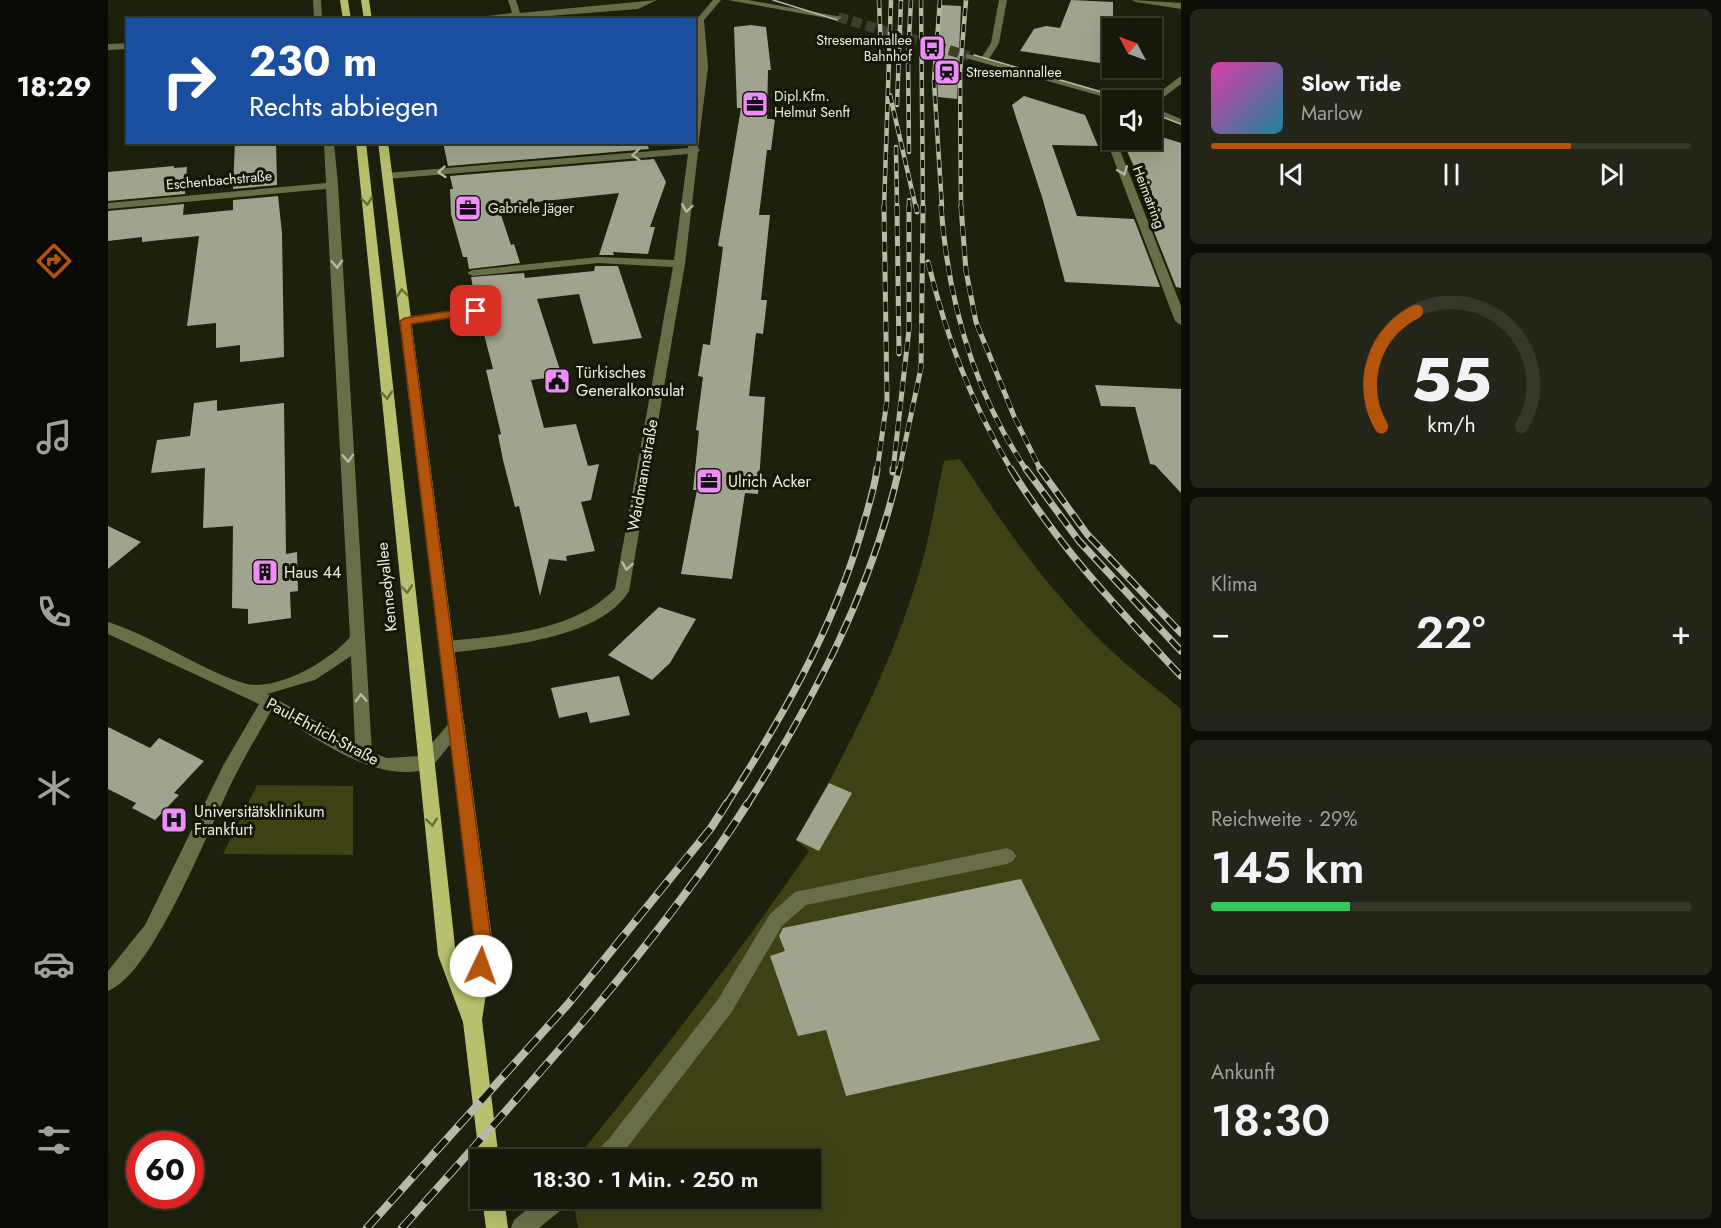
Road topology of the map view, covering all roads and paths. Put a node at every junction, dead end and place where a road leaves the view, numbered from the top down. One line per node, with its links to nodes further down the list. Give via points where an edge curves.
1 (317, 0): 13 (street)
2 (344, 0): 14 (main road)
3 (365, 0): 15 (main road)
4 (512, 0): 12 (street)
5 (653, 0): 12 (street, via 638,6)
6 (717, 0): 26 (street, Waidmannstraße, via 700,20 703,67)
7 (732, 0): 8 (street, via 838,17)
8 (791, 0)
9 (1003, 0): 20 (street, via 995,43)
10 (1136, 0): 11 (street)
11 (1181, 6)
12 (517, 15): 16 (street)
13 (318, 18)
14 (347, 18)
15 (368, 18)
16 (483, 18)
17 (126, 46): 18 (street)
18 (108, 47)
19 (969, 56): 20 (street)
20 (984, 60): 22 (street)
21 (1181, 79): 23 (street)
22 (1102, 94)
23 (1162, 95)
24 (1162, 114): 25 (street)
25 (1181, 122)
26 (696, 140)
27 (329, 144): 34 (street, Kennedyallee)
28 (361, 144): 48 (main road, Kennedyallee, one-way to 48)
29 (383, 144): 33 (main road, Kennedyallee)
30 (696, 144): 31 (street, Waidmannstraße)
31 (695, 150): 33 (street, one-way to 33); 36 (street, Waidmannstraße, one-way to 36)
32 (1115, 150): 40 (street, Heimatring, one-way to 40)
33 (387, 176): 39 (main road, Kennedyallee, one-way to 33)
34 (333, 185): 35 (street, Eschenbachstraße); 42 (street, Kennedyallee, one-way to 42)
35 (108, 206)
36 (679, 264): 37 (street, via 598,260); 43 (street, Waidmannstraße, one-way to 43, via 622,591 601,610 566,625)
37 (473, 273)
38 (476, 311): 39 (street)
39 (405, 321): 43 (main road, Kennedyallee)
40 (1181, 321)
41 (108, 628): 44 (street, Paul-Ehrlich-Straße)
42 (359, 636): 44 (street, Paul-Ehrlich-Straße, via 334,662 312,675 267,689); 47 (street, Kennedyallee, one-way to 42)
43 (447, 647): 46 (main road, Kennedyallee)
44 (246, 690): 45 (street, Paul-Ehrlich-Straße)
45 (268, 702): 47 (street, Paul-Ehrlich-Straße); 50 (street, via 230,769 152,931)
46 (457, 726): 48 (street); 51 (main road, Kennedyallee, via 484,947)
47 (364, 756): 48 (street, Paul-Ehrlich-Straße, via 383,764)
48 (425, 763): 51 (main road, Kennedyallee, one-way to 51, via 447,955)
49 (1006, 856): 53 (street, via 801,898 776,920 723,1007)
50 (108, 982)
51 (472, 1022): 52 (main road, Kennedyallee)
52 (488, 1149)
53 (613, 1149)
54 (494, 1209): 56 (main road)
55 (545, 1209): 57 (street)
56 (497, 1228)
57 (522, 1228)

